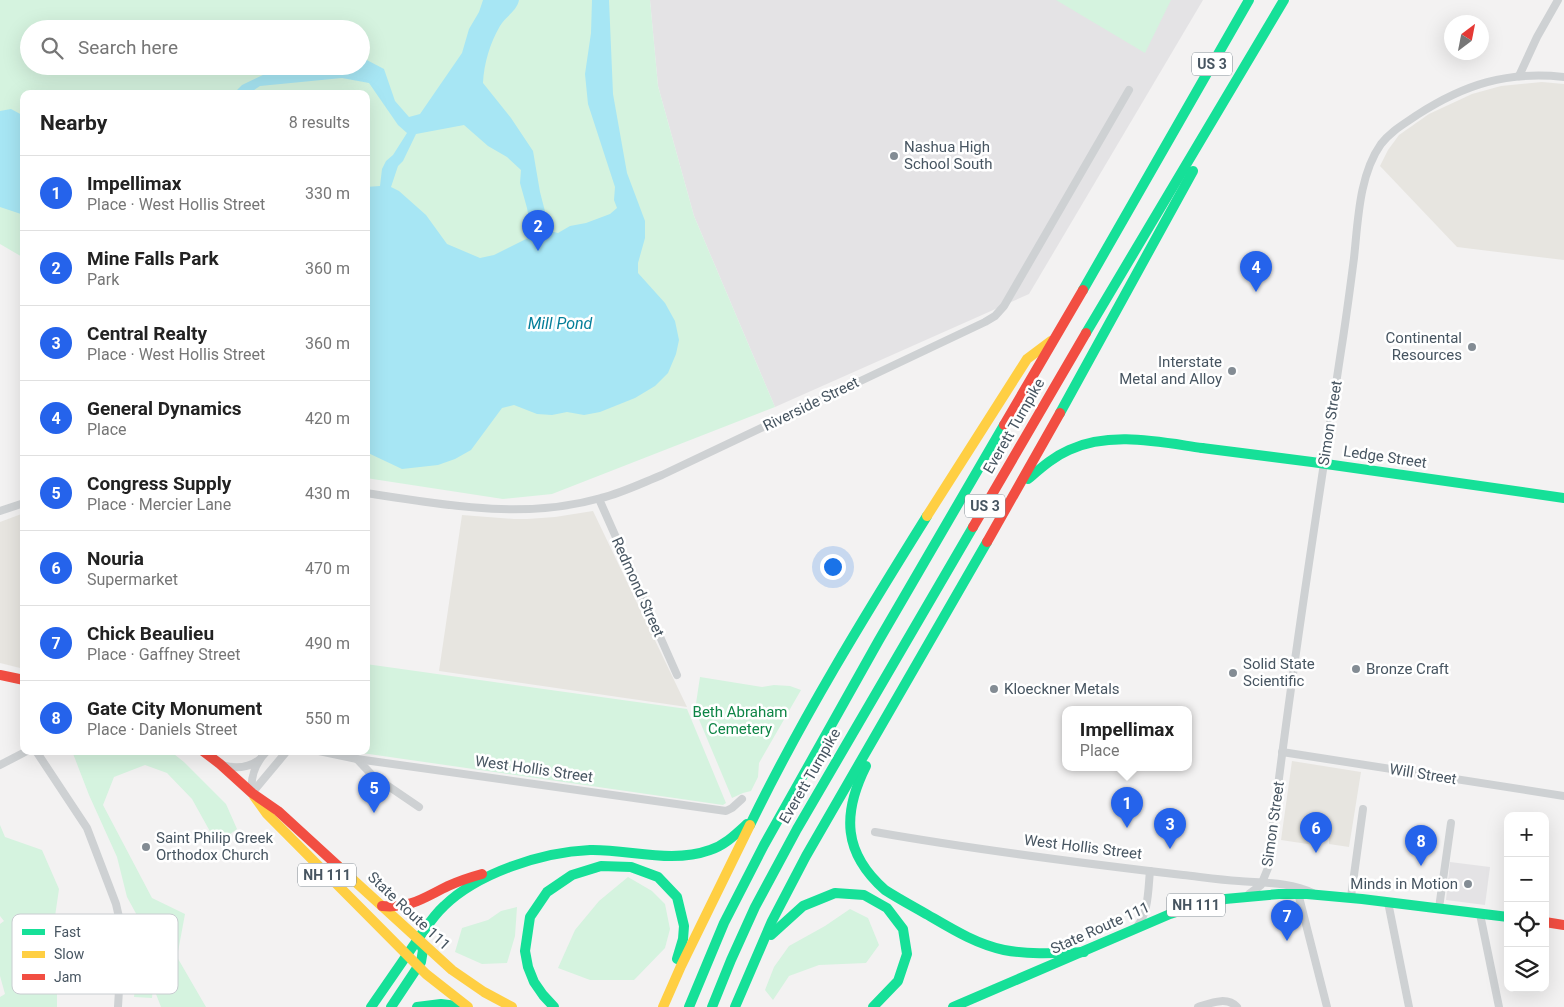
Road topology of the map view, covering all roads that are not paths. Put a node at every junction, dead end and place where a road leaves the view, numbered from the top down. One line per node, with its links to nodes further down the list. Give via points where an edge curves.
1 (1249, 0): 8 (main road, Everett Turnpike / US 3)
2 (1284, 0): 4 (main road, Everett Turnpike / US 3)
3 (1558, 0): 5 (street)
4 (1276, 14): 10 (main road, via 1160,234); 72 (main road, Everett Turnpike / US 3, via 802,820 755,907)
5 (1519, 76): 6 (street, Simon Street, via 1544,74); 9 (street, Simon Street, via 1486,81 1435,104 1394,130 1372,162 1362,198)
6 (1564, 77)
7 (1129, 90): 13 (street, Riverside Street, via 1004,306 995,316 662,475)
8 (1055, 338): 34 (main road, via 1026,359 956,469 870,607); 71 (main road, Everett Turnpike / US 3, via 764,845 724,923)
9 (1324, 463): 10 (main road, Ledge Street, via 1116,438 1095,441 1055,457); 12 (main road, Ledge Street); 20 (street, Simon Street)
10 (1016, 492): 18 (main road)
11 (370, 494): 13 (street, Riverside Street, via 510,510 555,508)
12 (1564, 498)
13 (600, 499): 17 (street, Redmond Street)
14 (20, 504): 15 (street)
15 (0, 512)
16 (0, 675): 19 (main road)
17 (677, 675)
18 (907, 678): 56 (main road, via 852,800 851,835 865,868 876,882 895,896 979,942 1026,953); 58 (main road, via 806,856)
19 (20, 679)
20 (1282, 752): 32 (street, Will Street); 41 (street, Simon Street, via 1268,868)
21 (20, 755): 30 (street)
22 (39, 755): 49 (street, via 87,828)
23 (208, 755): 29 (main road, NH 111)
24 (263, 755): 27 (street)
25 (285, 755): 31 (street)
26 (338, 755): 28 (street, West Hollis Street)
27 (260, 758): 29 (street, via 238,768); 31 (street, via 252,781)
28 (357, 759): 33 (street, West Hollis Street, via 726,811); 35 (street, via 372,775)
29 (220, 764): 31 (main road, NH 111)
30 (0, 765)
31 (252, 793): 47 (main road, State Route 111 / NH 111, via 278,811); 57 (main road, State Route 111 / NH 111, via 267,814)
32 (1564, 796)
33 (742, 799)
34 (762, 800): 39 (main road, via 753,817 739,832 717,847 700,853 671,856 574,850); 70 (main road)
35 (419, 807)
36 (1363, 808): 45 (street)
37 (1451, 823): 48 (street)
38 (875, 832): 40 (street, West Hollis Street)
39 (512, 867): 47 (main road, via 472,876 406,907); 55 (main road, via 455,897 438,912)
40 (1150, 871): 41 (street, West Hollis Street); 54 (street, via 1145,912)
41 (1262, 882): 43 (street, West Hollis Street, via 1292,885); 44 (street, Simon Street)
42 (1298, 894): 43 (main road, State Route 111 / NH 111); 44 (main road, State Route 111 / NH 111); 79 (street)
43 (1320, 894): 45 (main road, West Hollis Street / NH 111)
44 (1245, 896): 54 (main road, State Route 111 / NH 111, via 1189,907)
45 (1351, 897): 46 (main road, West Hollis Street / NH 111)
46 (1388, 902): 48 (main road, West Hollis Street / NH 111); 80 (street)
47 (382, 906): 55 (main road, State Route 111 / NH 111)
48 (1440, 908): 50 (main road, West Hollis Street / NH 111)
49 (118, 914)
50 (1480, 914): 51 (main road, West Hollis Street / NH 111); 81 (street)
51 (1504, 917)
52 (1549, 923): 53 (main road)
53 (1564, 925)
54 (1136, 928): 56 (main road, State Route 111 / NH 111)
55 (418, 939): 57 (main road); 59 (main road, via 423,953); 68 (main road, State Route 111 / NH 111, via 462,978)
56 (1084, 952): 60 (main road, State Route 111 / NH 111)
57 (406, 955): 59 (main road, State Route 111 / NH 111); 63 (main road)
58 (754, 961): 73 (main road); 74 (main road, via 776,928 808,903 839,892 866,895 893,913 902,929 906,947 900,978)
59 (418, 967): 64 (main road); 67 (main road, State Route 111 / NH 111)
60 (989, 992): 75 (main road, State Route 111 / NH 111); 76 (main road)
61 (119, 994): 62 (street)
62 (118, 1007)
63 (371, 1007)
64 (391, 1007)
65 (418, 1007): 66 (main road, via 441,1004)
66 (464, 1007)
67 (468, 1007)
68 (512, 1007)
69 (554, 1007): 70 (main road, via 536,987 528,966 525,943 531,916 545,894 562,880 583,870 610,866 635,868 655,876 672,890 680,905 684,936)
70 (662, 1007)
71 (688, 1007)
72 (712, 1007)
73 (735, 1007)
74 (872, 1007)
75 (953, 1007)
76 (963, 1007)
77 (1198, 1007): 78 (street, via 1223,1001)
78 (1237, 1007)
79 (1327, 1007)
80 (1409, 1007)
81 (1499, 1007)

